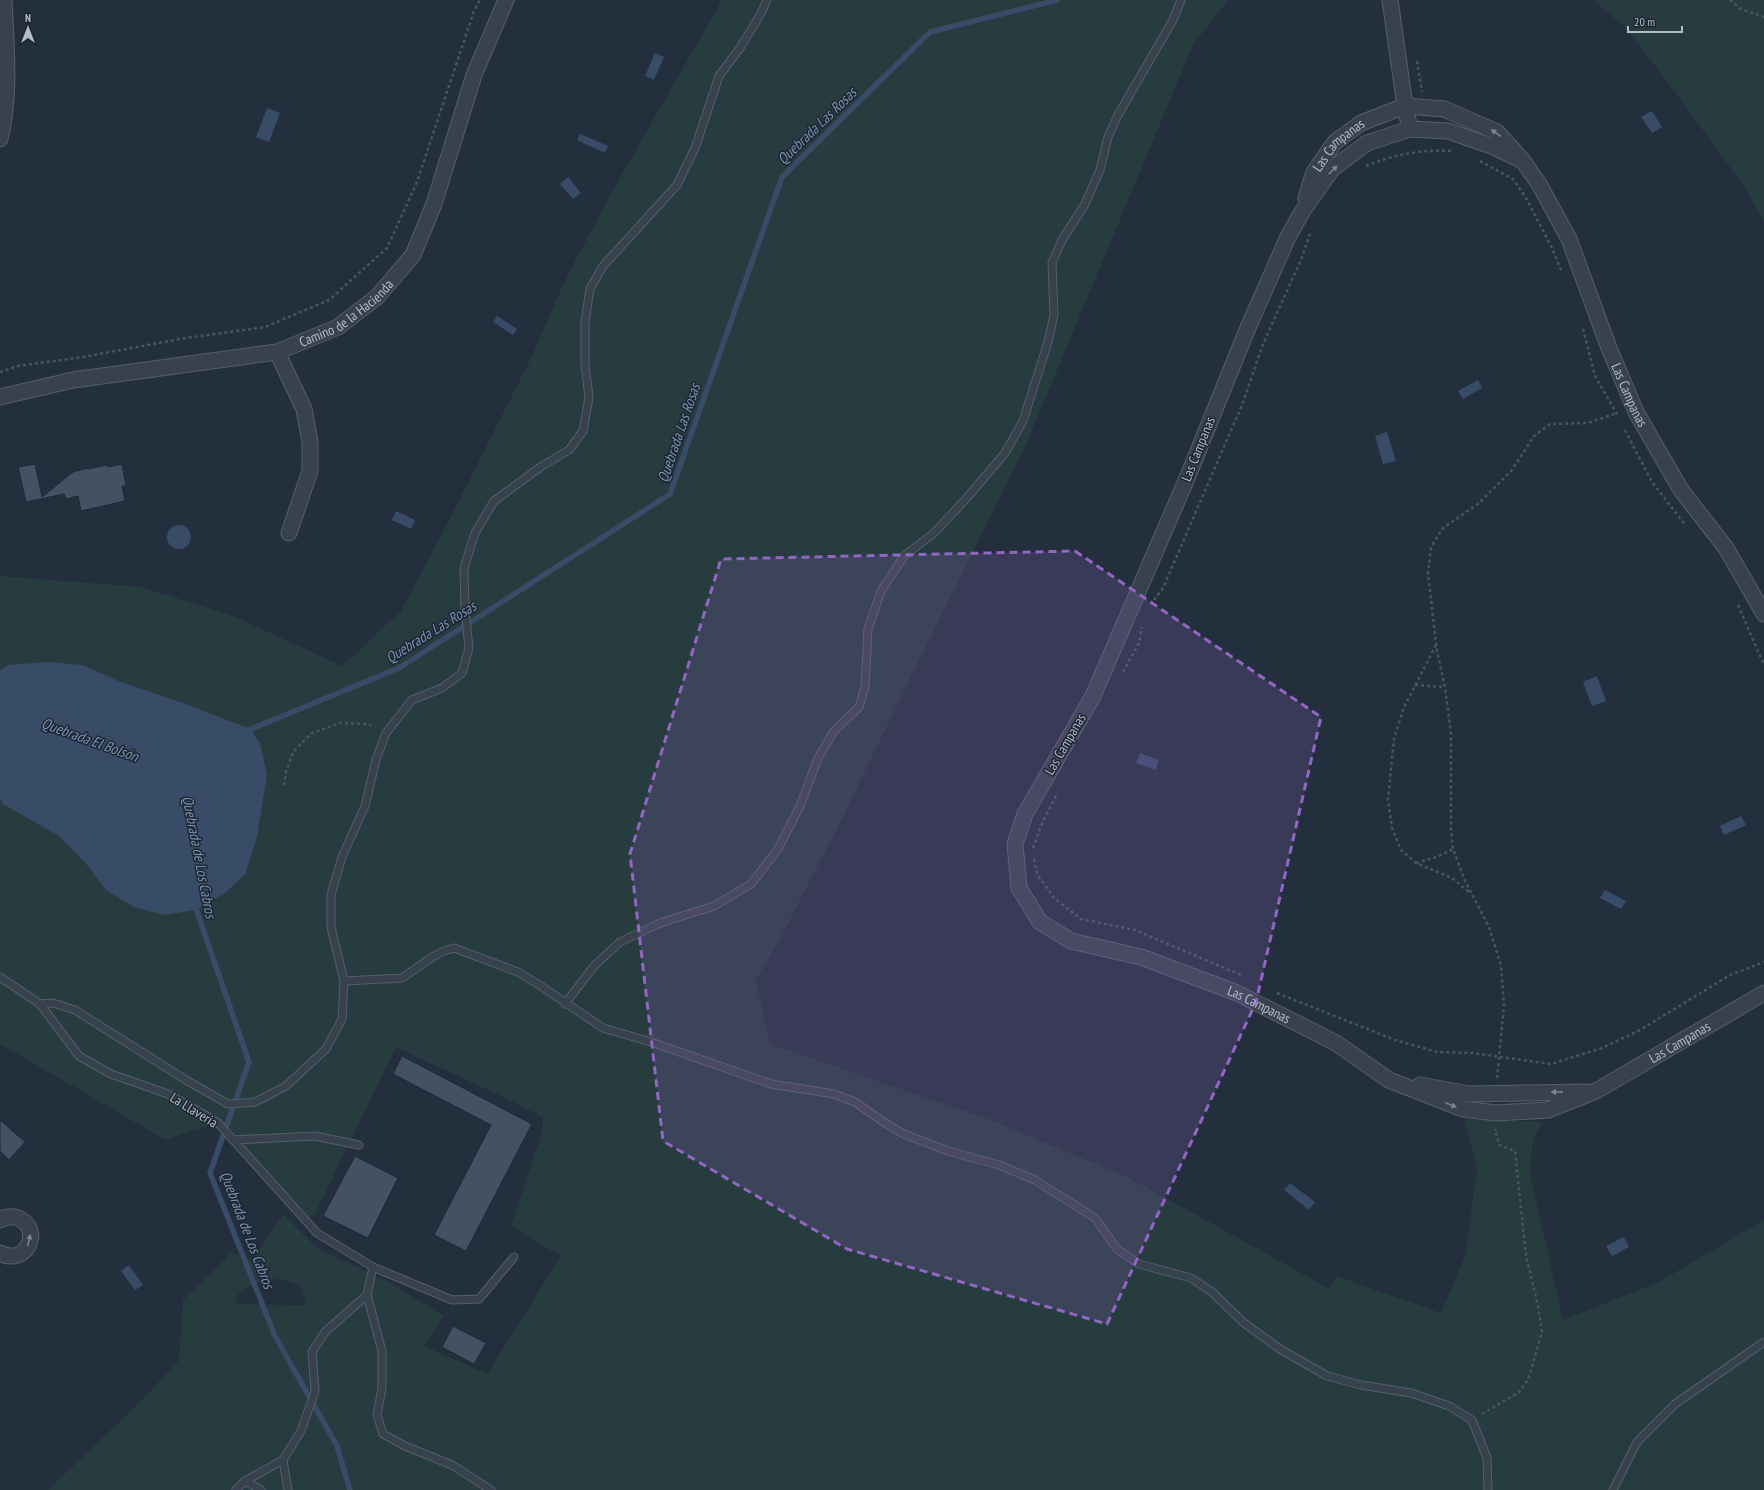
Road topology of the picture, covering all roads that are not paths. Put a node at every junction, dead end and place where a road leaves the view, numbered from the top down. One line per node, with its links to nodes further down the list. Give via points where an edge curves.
1 (4, 0): 8 (street, via 7,66)
2 (506, 0): 11 (street, Camino de la Hacienda, via 474,75 434,204 413,255 377,297 338,327)
3 (767, 0): 16 (lane, via 740,48 719,76 695,148 677,185 603,266 590,289 585,322 585,365 589,397 583,431 570,450 542,466 494,501 475,533 464,568 469,648 462,673 442,688 412,700 386,733 376,760 365,806 342,857 331,895 332,927)
4 (1181, 0): 19 (lane, via 1174,20 1118,115 1108,137 1100,170 1085,204 1062,240 1052,263 1054,315 1023,421 1005,454 934,533 904,556 881,590 868,629 865,687 859,707 834,732 818,758 800,806 778,849 752,884 714,906 660,923 620,942 594,966)
5 (1390, 0): 6 (street)
6 (1405, 106): 7 (street); 9 (street, Las Campanas, one-way to 6, via 1497,132 1444,109); 10 (street, Las Campanas, via 1361,123 1335,142 1314,172)
7 (1410, 129): 9 (street, Las Campanas, via 1448,131 1494,147); 10 (street, Las Campanas, one-way to 7, via 1332,169 1368,143)
8 (0, 139)
9 (1523, 161): 14 (street, Las Campanas, via 1539,184 1569,239 1609,348 1636,412 1681,490 1726,548)
10 (1302, 212): 20 (street, Las Campanas, via 1288,237 1247,330 1188,476 1093,696 1025,814 1015,844 1019,888 1040,922 1071,941 1141,957 1237,993 1336,1043)
11 (277, 352): 12 (street, Camino de la Hacienda, via 73,380); 13 (street, via 304,409 310,442 310,471)
12 (0, 397)
13 (289, 533)
14 (1764, 614)
15 (0, 977): 18 (lane, La Llaveria)
16 (344, 981): 18 (lane, via 342,1019 326,1049 286,1086 255,1102 228,1104 75,1010 53,1003); 19 (lane, via 402,978 434,956 454,948 518,972)
17 (1764, 993): 21 (street, Las Campanas)
18 (40, 1004): 22 (lane, La Llaveria, via 79,1056 111,1074 168,1094 217,1122)
19 (566, 1004): 36 (lane, via 603,1028 771,1084 834,1094 855,1102 904,1134 1036,1180 1095,1218 1117,1249 1138,1264 1191,1278 1212,1292 1244,1322 1280,1349 1327,1376 1361,1385 1411,1393 1449,1406 1472,1420 1487,1458)
20 (1389, 1080): 21 (street, Las Campanas, one-way to 20, via 1469,1094); 21 (street, Las Campanas, one-way to 21, via 1463,1110 1496,1113 1548,1110)
21 (1596, 1092)
22 (233, 1140): 23 (lane, via 315,1136); 27 (lane, La Llaveria, via 317,1233)
23 (359, 1145)
24 (0, 1220): 25 (street, one-way to 24, via 10,1257 23,1253 31,1239 29,1227 24,1221 10,1217)
25 (0, 1253)
26 (514, 1257): 27 (lane, La Llaveria, via 479,1299 452,1300)
27 (373, 1268): 28 (lane)
28 (367, 1295): 30 (lane, via 325,1332 312,1352 315,1391 301,1432); 35 (lane, via 382,1351 382,1388 377,1415 383,1434 452,1465)
29 (1764, 1342): 37 (lane, via 1675,1404 1637,1442)
30 (284, 1460): 31 (lane); 34 (lane)
31 (245, 1480): 32 (lane); 33 (lane)
32 (236, 1490)
33 (261, 1490)
34 (288, 1490)
35 (491, 1490)
36 (1488, 1490)
37 (1613, 1490)

